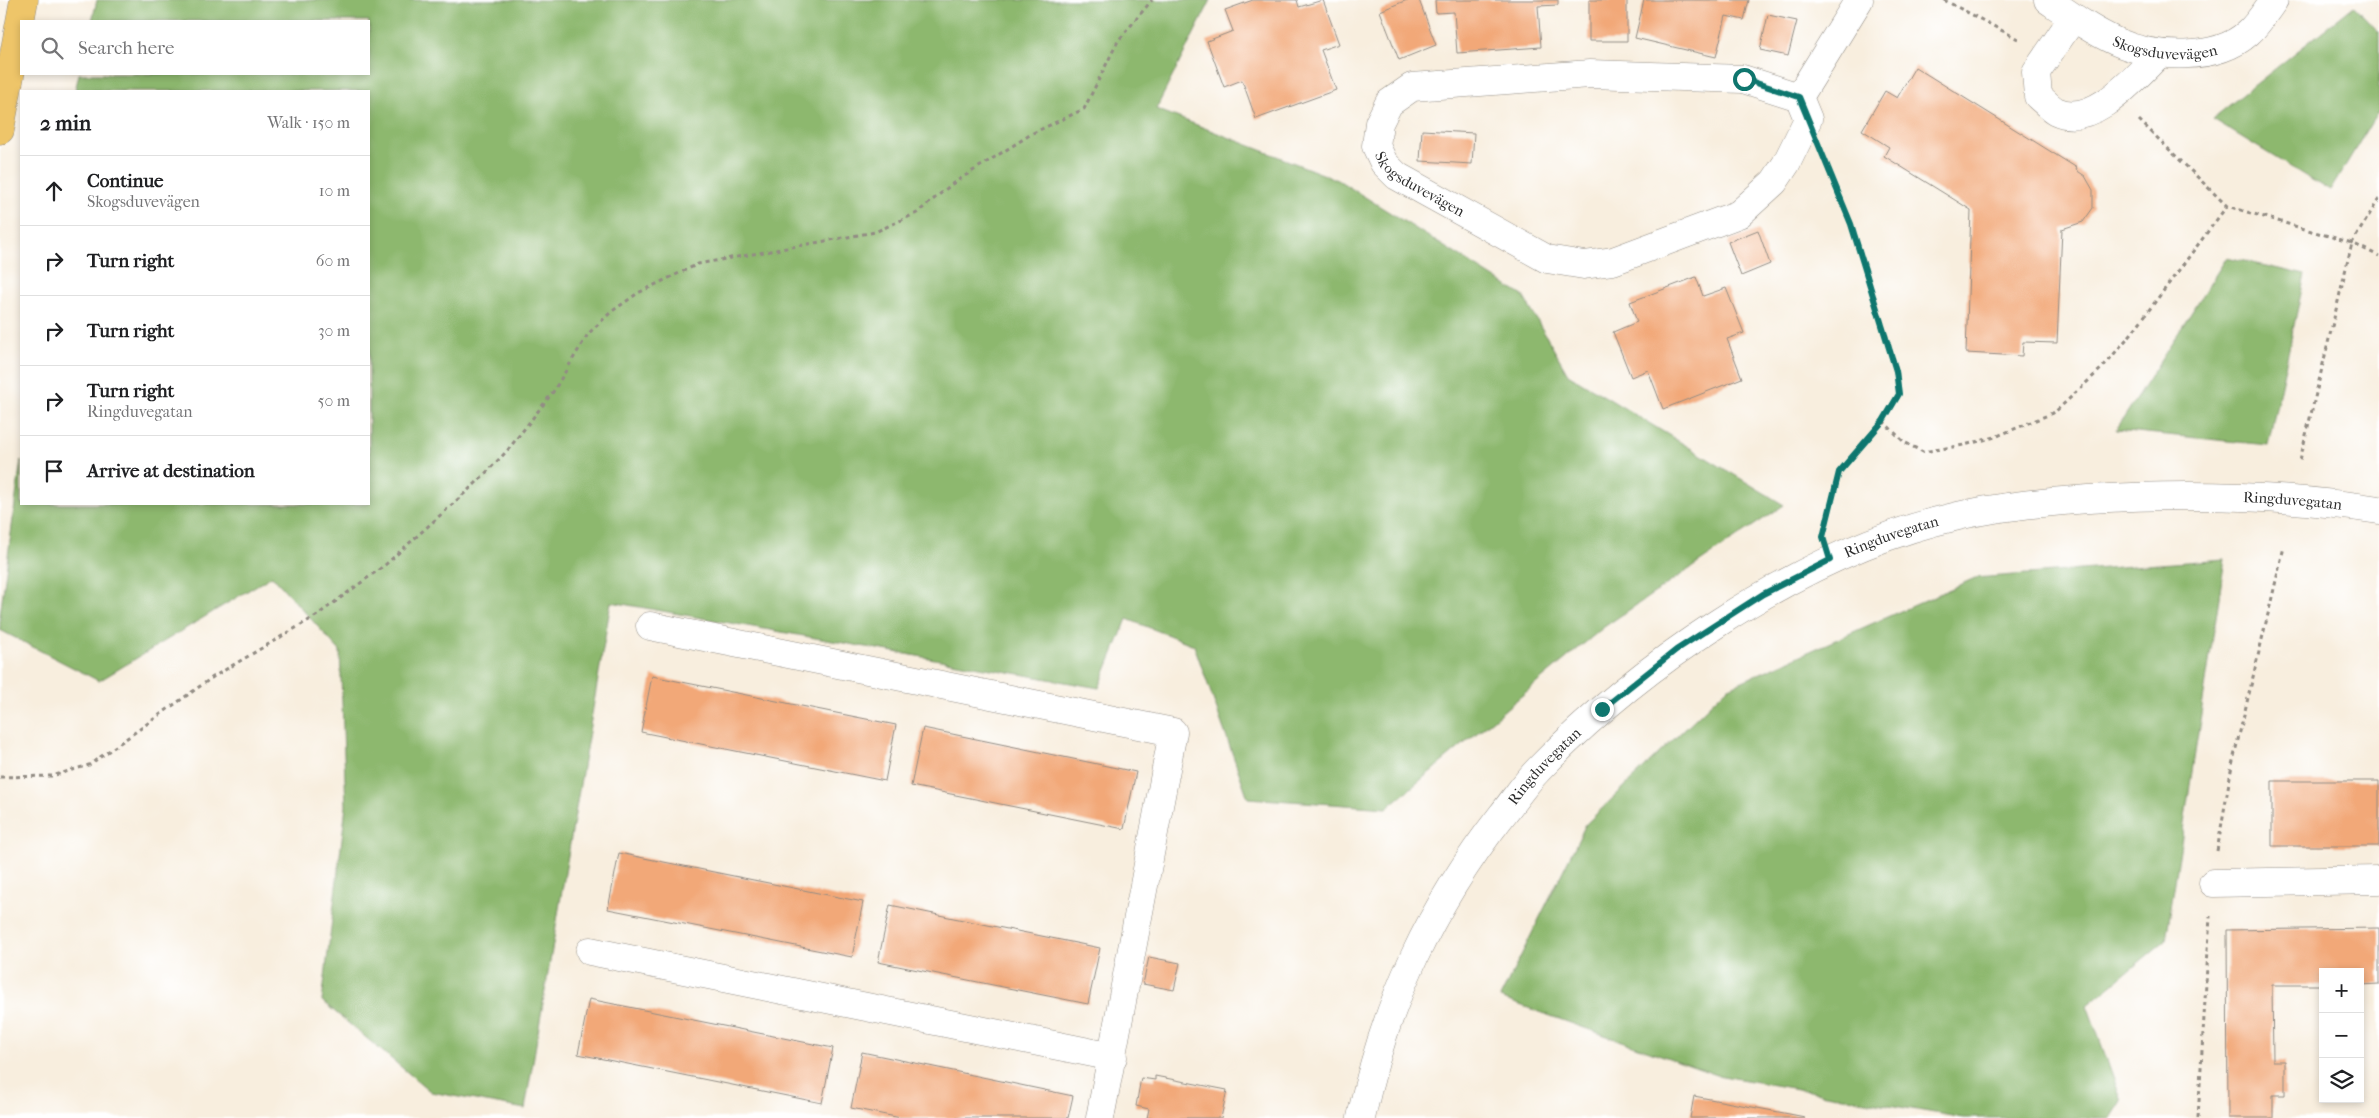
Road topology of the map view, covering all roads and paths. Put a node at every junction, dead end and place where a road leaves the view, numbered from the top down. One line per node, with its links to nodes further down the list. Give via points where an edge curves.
1 (24, 0): 7 (highway)
2 (1152, 0): 21 (path, via 1118,41 1084,109 1033,133 952,184 917,213 874,232 698,264 638,293 588,334 553,392 508,451 386,564 316,616 213,677 89,765 52,776)
3 (1859, 0): 10 (street, Skogsduvevägen)
4 (2048, 0): 6 (street, Skogsduvevägen)
5 (2274, 0): 9 (street, Skogsduvevägen, via 2249,33 2232,44 2200,55)
6 (2073, 18): 9 (street, Skogsduvevägen, via 2118,42); 9 (street, via 2036,72 2038,96 2057,112 2082,114 2102,105)
7 (20, 20)
8 (20, 22): 11 (highway)
9 (2160, 54)
10 (1803, 108): 10 (street, Skogsduvevägen, via 1744,79 1590,74 1412,87 1389,102 1379,123 1376,146 1384,163 1405,180 1546,260 1584,265 1613,261 1739,214 1774,182 1786,164); 15 (path, via 1851,224 1896,371 1899,394)
11 (0, 130)
12 (2379, 199): 13 (path)
13 (2352, 243): 14 (path); 15 (path, via 2227,206 2131,334 2102,368 2055,412 1995,437 1923,452 1904,442); 16 (path)
14 (2379, 256)
15 (1883, 421): 19 (path, via 1839,472 1823,537)
16 (2300, 460)
17 (2379, 510): 19 (street, Ringduvegatan, via 2253,496 2135,496 2039,502 1957,516 1856,547)
18 (2284, 546): 23 (path, via 2232,765)
19 (1830, 560): 27 (street, Ringduvegatan, via 1763,594 1676,650 1602,709 1536,771 1483,839 1442,901 1411,960 1388,1016)
20 (650, 626): 25 (street, via 1173,732)
21 (0, 777)
22 (2379, 880): 23 (street)
23 (2213, 884): 28 (path)
24 (590, 951): 25 (street)
25 (1113, 1057): 26 (street)
26 (1100, 1118)
27 (1361, 1118)
28 (2198, 1118)

